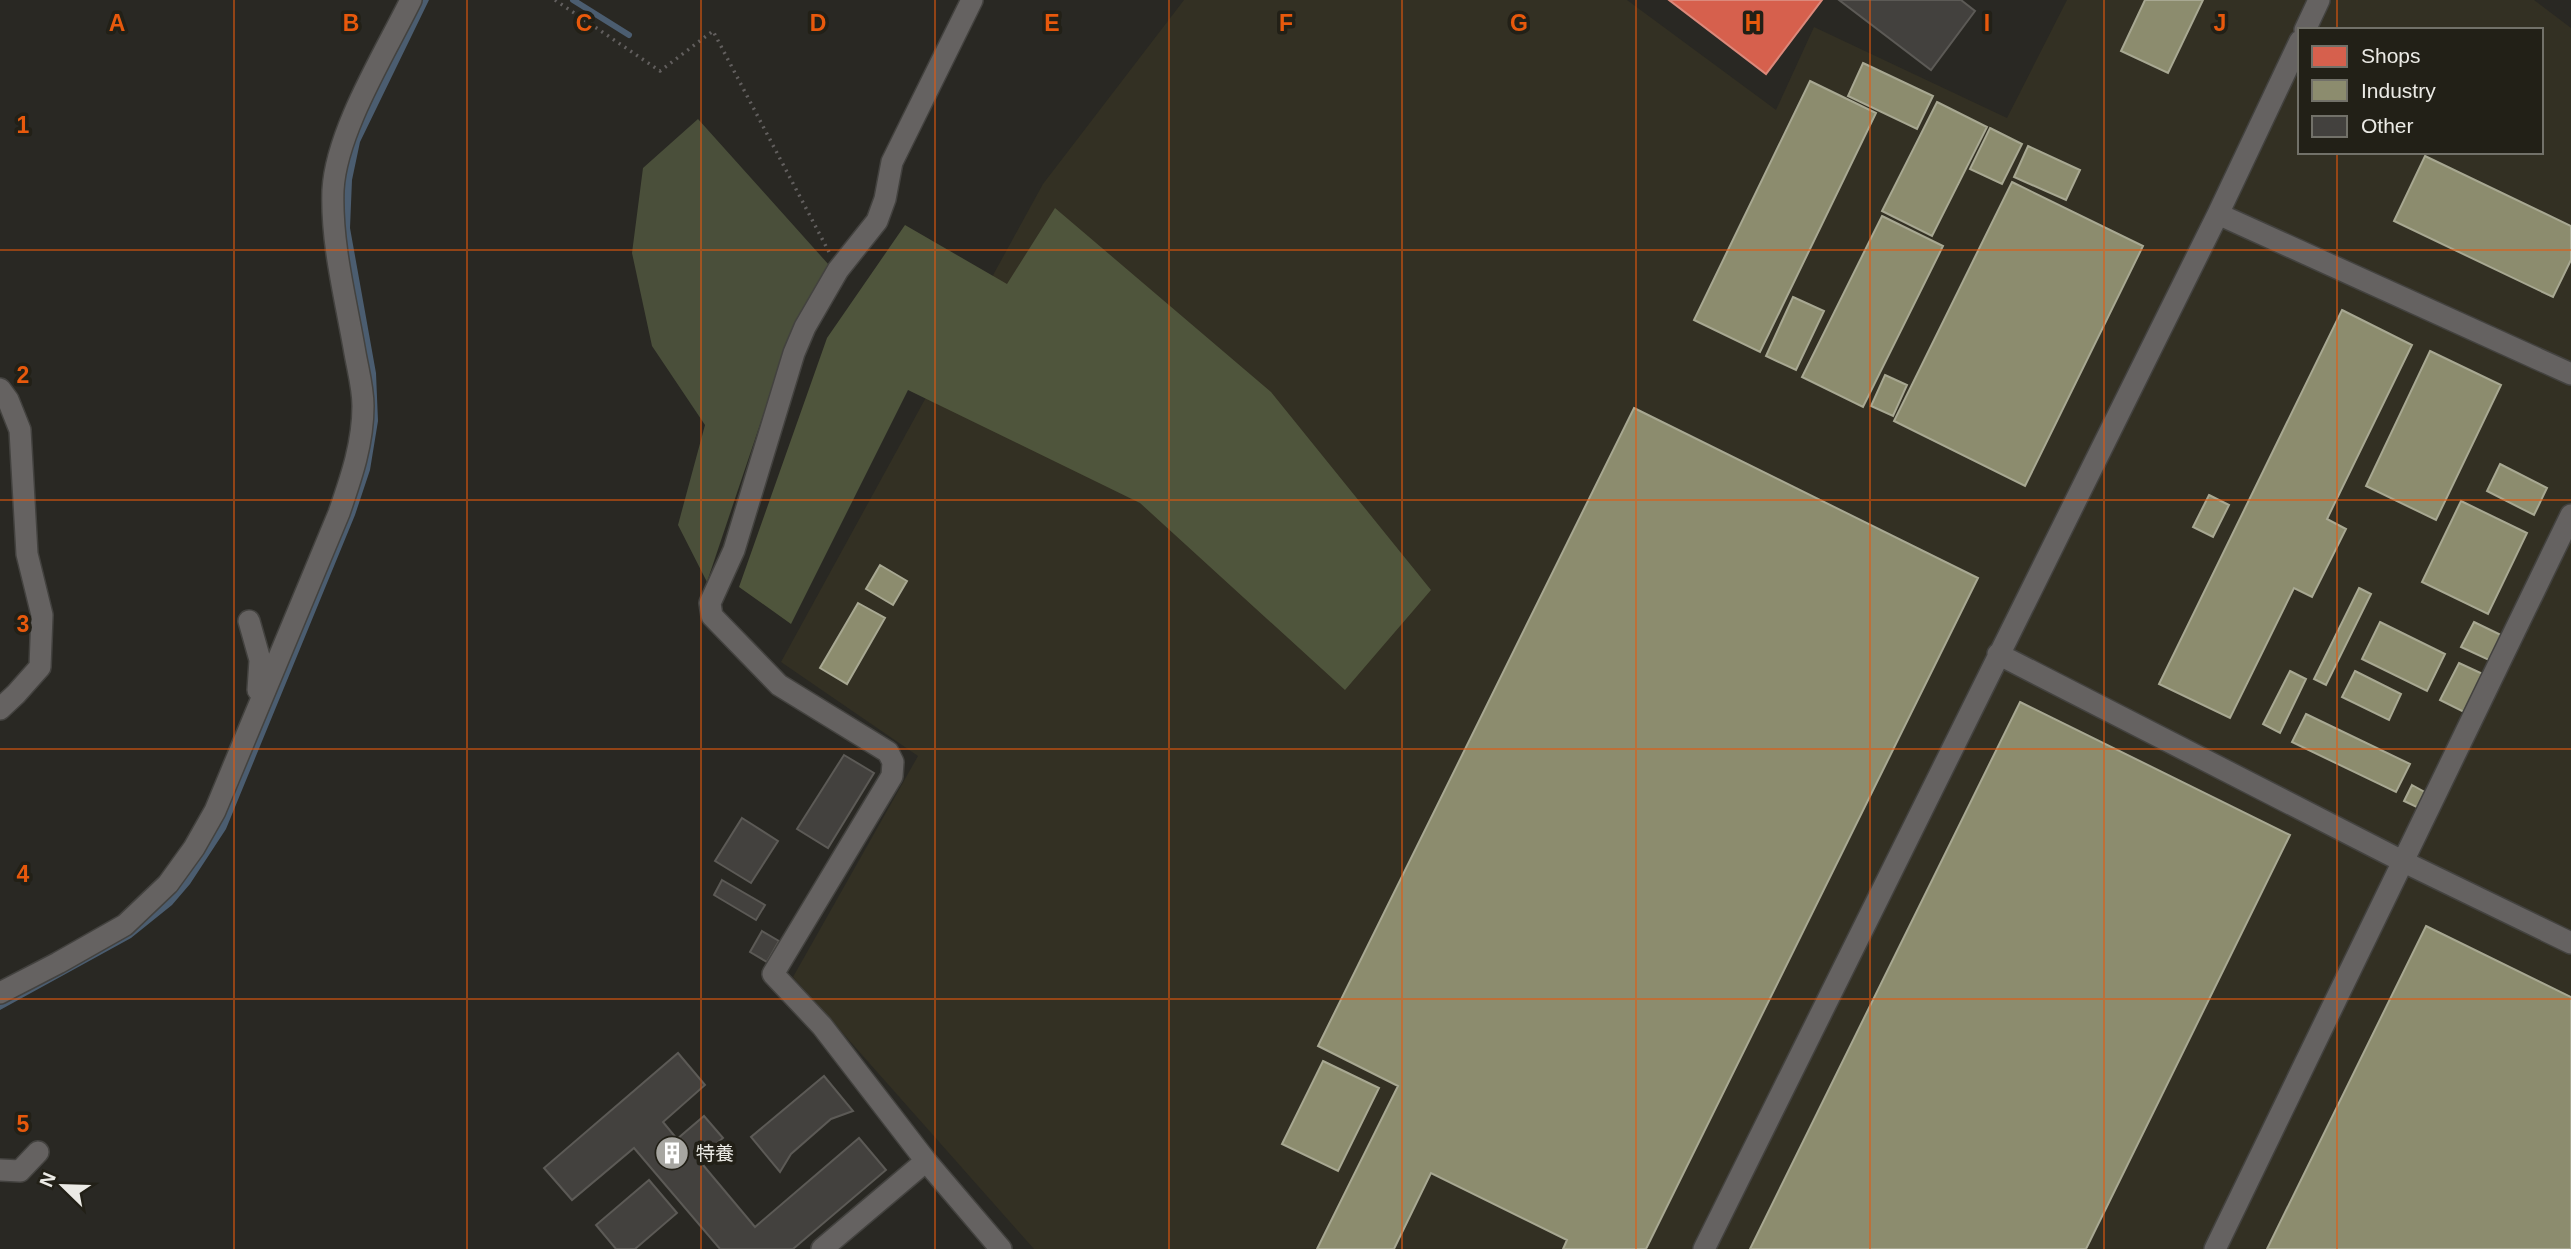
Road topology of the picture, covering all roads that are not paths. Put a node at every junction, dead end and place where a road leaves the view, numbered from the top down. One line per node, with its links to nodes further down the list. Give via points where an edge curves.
1 (411, 0): 12 (street, via 336,165 335,237 363,402 356,464)
2 (972, 0): 18 (street, via 892,162 877,221 838,270 794,353 734,550 710,603 712,616 779,685 888,752 893,762 892,776 773,974 821,1026)
3 (2319, 0): 4 (street)
4 (2306, 28)
5 (2298, 45): 6 (street)
6 (2218, 214): 7 (street); 11 (street)
7 (2571, 374)
8 (0, 389): 13 (street, via 20,430 27,554 43,615 40,667)
9 (2571, 515): 14 (street)
10 (249, 621): 12 (street, via 260,660)
11 (1998, 654): 14 (street); 22 (street)
12 (257, 706): 16 (street, via 215,811 168,884 125,925)
13 (0, 709)
14 (2402, 861): 15 (street); 23 (street)
15 (2571, 943)
16 (0, 993)
17 (38, 1152): 19 (street, via 20,1171)
18 (926, 1161): 20 (street); 21 (street)
19 (0, 1170)
20 (822, 1249)
21 (1001, 1249)
22 (1704, 1249)
23 (2215, 1249)

